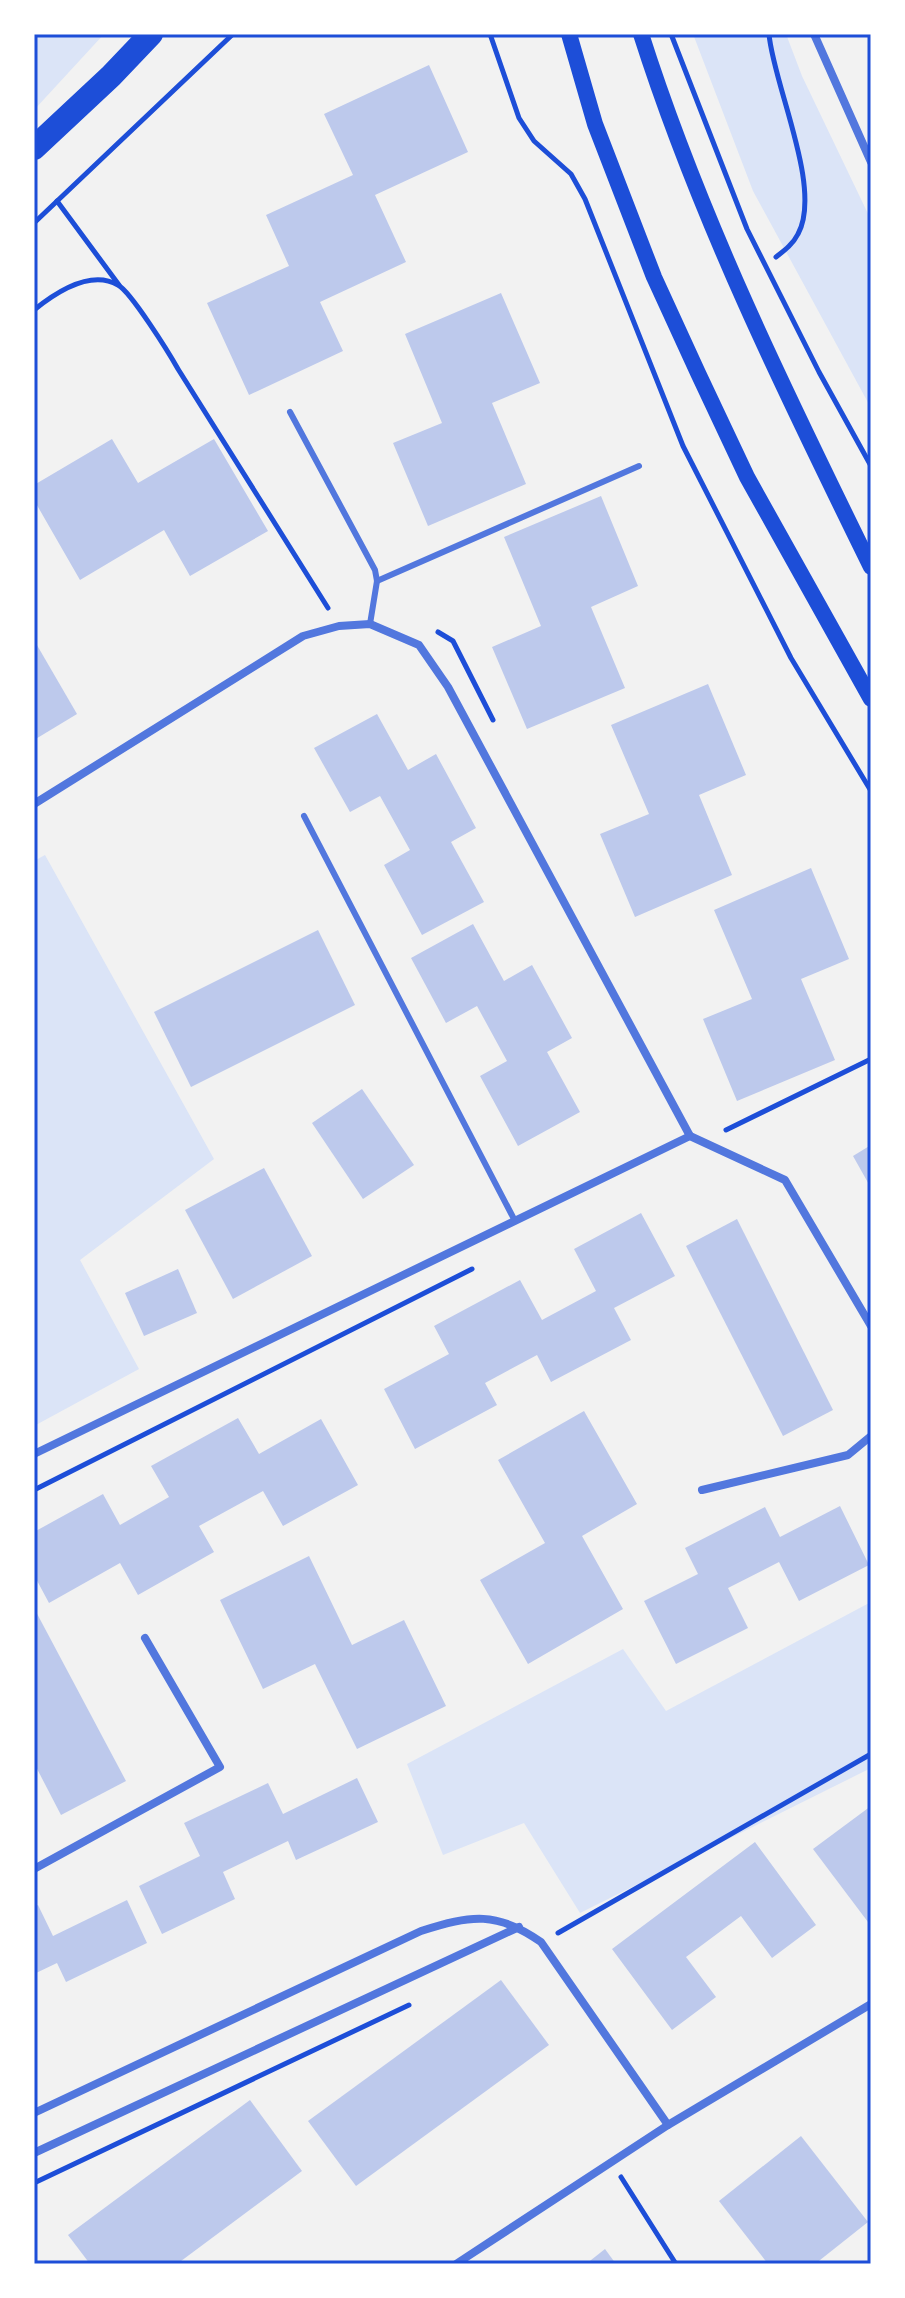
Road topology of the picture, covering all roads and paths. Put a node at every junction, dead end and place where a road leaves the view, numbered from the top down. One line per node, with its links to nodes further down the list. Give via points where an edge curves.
1 (151, 34): 9 (highway)
2 (233, 34): 11 (path)
3 (490, 34): 24 (path, via 519,118 534,141 571,174 585,199 683,446 791,658)
4 (569, 34): 23 (main road, via 595,124 654,277 747,477)
5 (641, 34): 19 (main road, via 720,244)
6 (671, 34): 18 (path, via 747,229)
7 (769, 34): 13 (path, via 800,162 804,202 800,232)
8 (814, 34): 10 (street)
9 (34, 148)
10 (871, 162)
11 (57, 201): 12 (path); 14 (path)
12 (34, 223)
13 (776, 257)
14 (120, 285): 15 (path, via 92,281 70,286); 22 (path, via 159,338)
15 (34, 310)
16 (290, 412): 20 (lane)
17 (639, 466): 20 (lane)
18 (871, 466)
19 (871, 567)
20 (377, 581): 21 (lane)
21 (370, 624): 22 (street); 29 (street, via 419,645 448,687)
22 (339, 626): 25 (street, via 303,636)
23 (871, 699)
24 (871, 791)
25 (34, 804)
26 (304, 816): 30 (lane)
27 (871, 1059): 28 (path)
28 (720, 1133)
29 (690, 1136): 30 (street); 32 (street, via 785,1180)
30 (515, 1221): 34 (street)
31 (486, 1262): 35 (path)
32 (871, 1326)
33 (871, 1436): 36 (street, via 848,1455)
34 (34, 1454)
35 (34, 1490)
36 (702, 1490)
37 (145, 1638): 39 (street, via 220,1767)
38 (871, 1754): 41 (path)
39 (34, 1869)
40 (519, 1927): 41 (street); 44 (street, via 493,1918 469,1918 421,1931); 46 (street)
41 (541, 1942): 45 (street)
42 (415, 2002): 48 (path)
43 (871, 2004): 45 (street)
44 (34, 2113)
45 (668, 2125): 47 (street)
46 (34, 2153)
47 (612, 2162): 49 (street); 50 (path)
48 (34, 2183)
49 (456, 2264)
50 (676, 2264)

